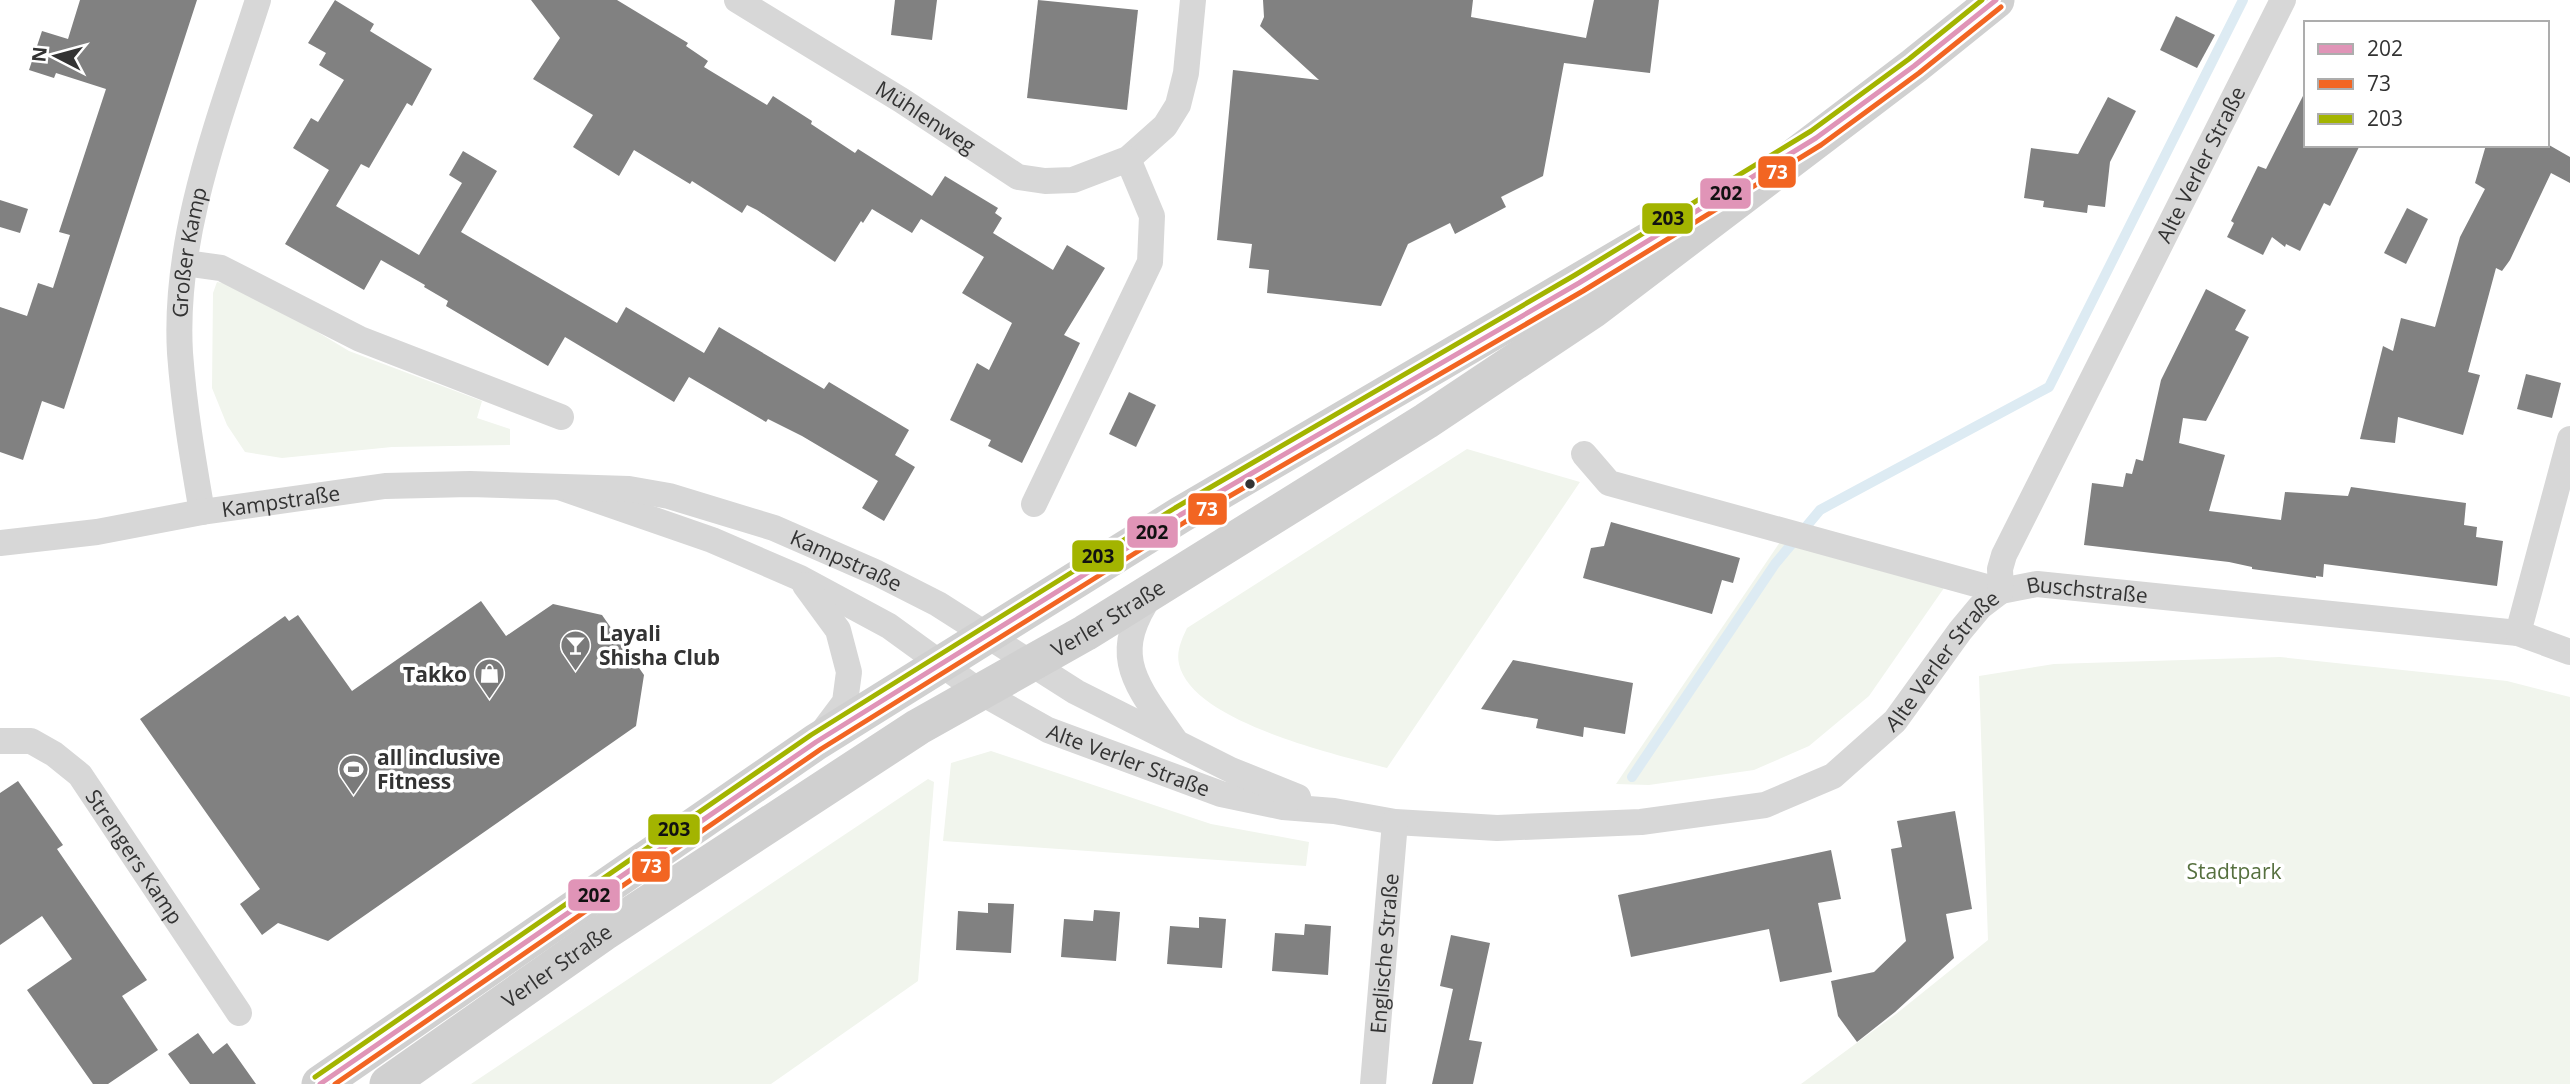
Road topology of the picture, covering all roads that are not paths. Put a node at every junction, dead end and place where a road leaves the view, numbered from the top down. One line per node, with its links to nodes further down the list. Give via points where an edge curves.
1 (258, 0): 8 (street, Großer Kamp, via 205,169)
2 (737, 0): 7 (street, Mühlenweg, via 1018,177 1073,180)
3 (1193, 0): 7 (street, via 1178,105 1165,126)
4 (1996, 0): 6 (main road, Verler Straße)
5 (2283, 0): 18 (street, Alte Verler Straße, via 2004,555)
6 (1816, 138): 17 (main road, Verler Straße, via 1594,309 1426,421); 20 (main road, Verler Straße)
7 (1128, 159): 13 (street, via 1152,216 1150,262)
8 (184, 263): 9 (street, via 221,268 360,340); 14 (street, Großer Kamp, via 180,351)
9 (561, 417)
10 (2570, 439): 19 (street)
11 (1584, 454): 18 (street, Buschstraße, via 1609,483)
12 (562, 488): 14 (street, Kampstraße, via 385,486); 16 (street, Kampstraße, via 712,540); 20 (street, Kampstraße, via 629,489 669,496 774,528 877,573)
13 (1034, 504)
14 (202, 512): 15 (street, Kampstraße, via 97,533)
15 (0, 543)
16 (800, 578): 22 (street, Kampstraße, via 889,626); 27 (street, Kampstraße, via 838,630 849,672 845,702)
17 (1155, 588): 23 (main road, Verler Straße); 25 (street, Alte Verler Straße, via 1139,611 1128,643 1142,693)
18 (2001, 590): 19 (street, Buschstraße, via 2037,584); 29 (street, Alte Verler Straße, via 1973,615 1895,722 1833,776 1765,805 1641,822 1497,828)
19 (2518, 633): 21 (street, Buschstraße)
20 (986, 635): 22 (main road, Verler Straße); 23 (street, Kampstraße)
21 (2570, 652)
22 (942, 663): 24 (street, Alte Verler Straße); 27 (main road, Verler Straße)
23 (1030, 664): 24 (main road, Verler Straße); 25 (street, Alte Verler Straße)
24 (981, 692): 28 (street, Alte Verler Straße, via 1048,730 1221,794 1283,807); 32 (main road, Verler Straße, via 918,727 603,933)
25 (1175, 740): 28 (street, Alte Verler Straße, via 1231,770)
26 (0, 741): 30 (street, Strengers Kamp, via 31,741 80,775)
27 (816, 741): 31 (main road, Verler Straße)
28 (1334, 811): 29 (street, Alte Verler Straße)
29 (1395, 822): 33 (street, Englische Straße)
30 (239, 1013)
31 (320, 1084)
32 (388, 1084)
33 (1373, 1084)

